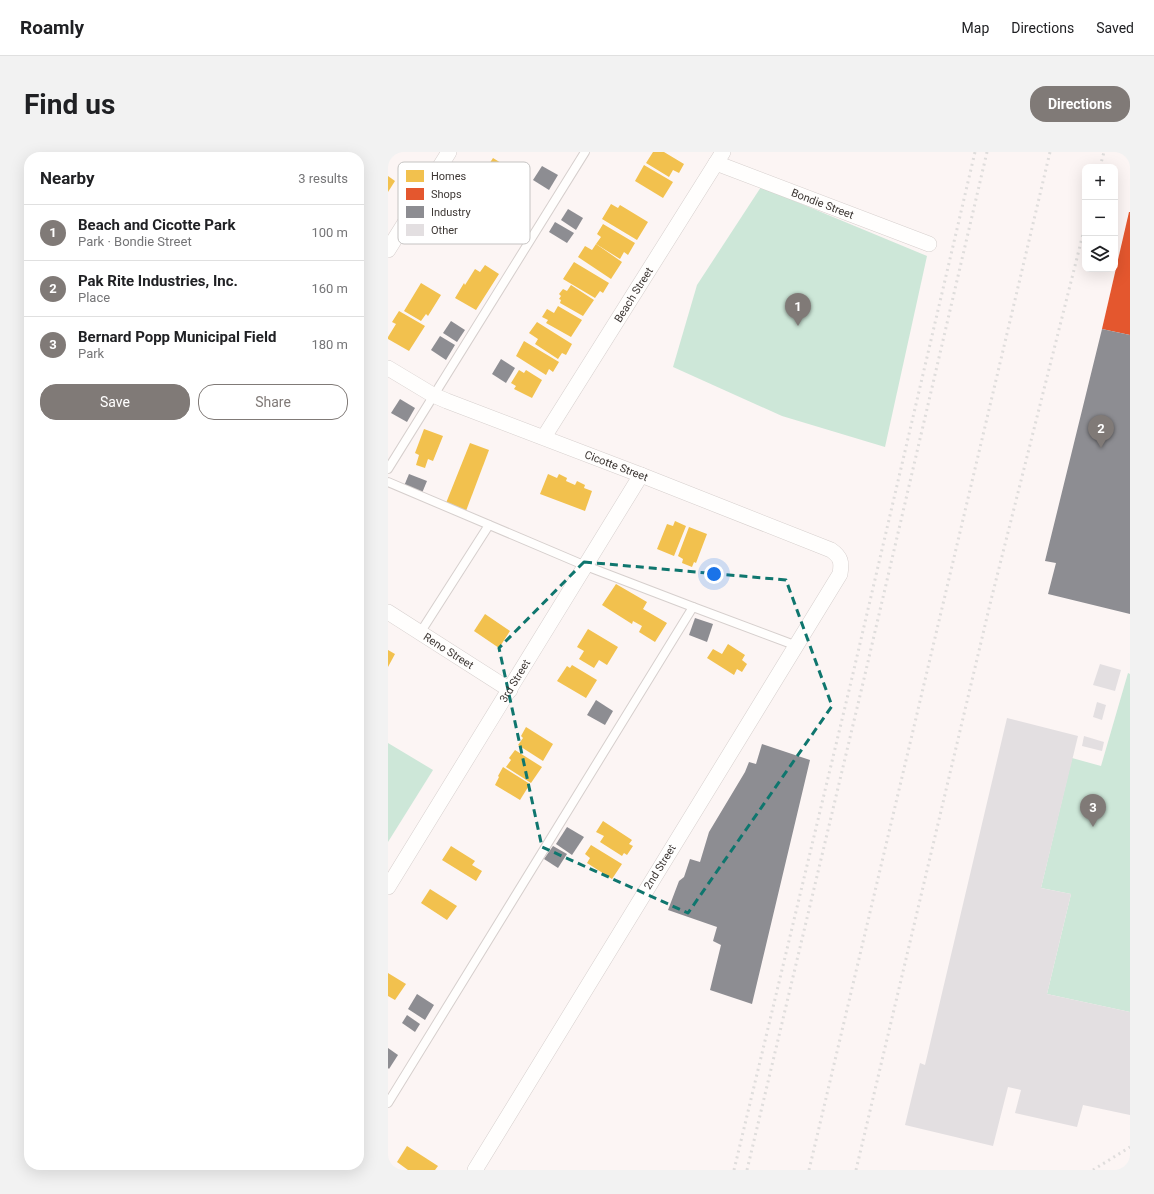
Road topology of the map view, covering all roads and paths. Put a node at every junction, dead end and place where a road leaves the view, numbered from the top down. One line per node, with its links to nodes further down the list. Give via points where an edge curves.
1 (449, 152): 4 (street)
2 (585, 152): 6 (lane)
3 (720, 158): 8 (street, Bondie Street); 12 (street, Beach Street)
4 (443, 162)
5 (398, 234): 9 (street)
6 (530, 240)
7 (527, 244): 11 (lane)
8 (929, 244)
9 (388, 250)
10 (388, 368): 11 (street, Cicotte Street)
11 (433, 395): 12 (street, Cicotte Street); 13 (lane)
12 (544, 437): 14 (street, Cicotte Street)
13 (388, 468)
14 (641, 475): 17 (street, Cicotte Street, via 831,550 837,554); 18 (street, 3rd Street)
15 (388, 482): 16 (lane)
16 (489, 525): 18 (lane); 21 (lane)
17 (842, 564): 22 (street, 2nd Street, via 840,574)
18 (586, 566): 19 (lane); 23 (street, 3rd Street)
19 (693, 606): 22 (lane); 25 (lane)
20 (388, 612): 21 (street, Reno Street)
21 (420, 633): 23 (street, Reno Street)
22 (797, 646): 26 (street, 2nd Street)
23 (510, 690): 24 (street, 3rd Street)
24 (388, 888)
25 (388, 1103)
26 (475, 1170)

